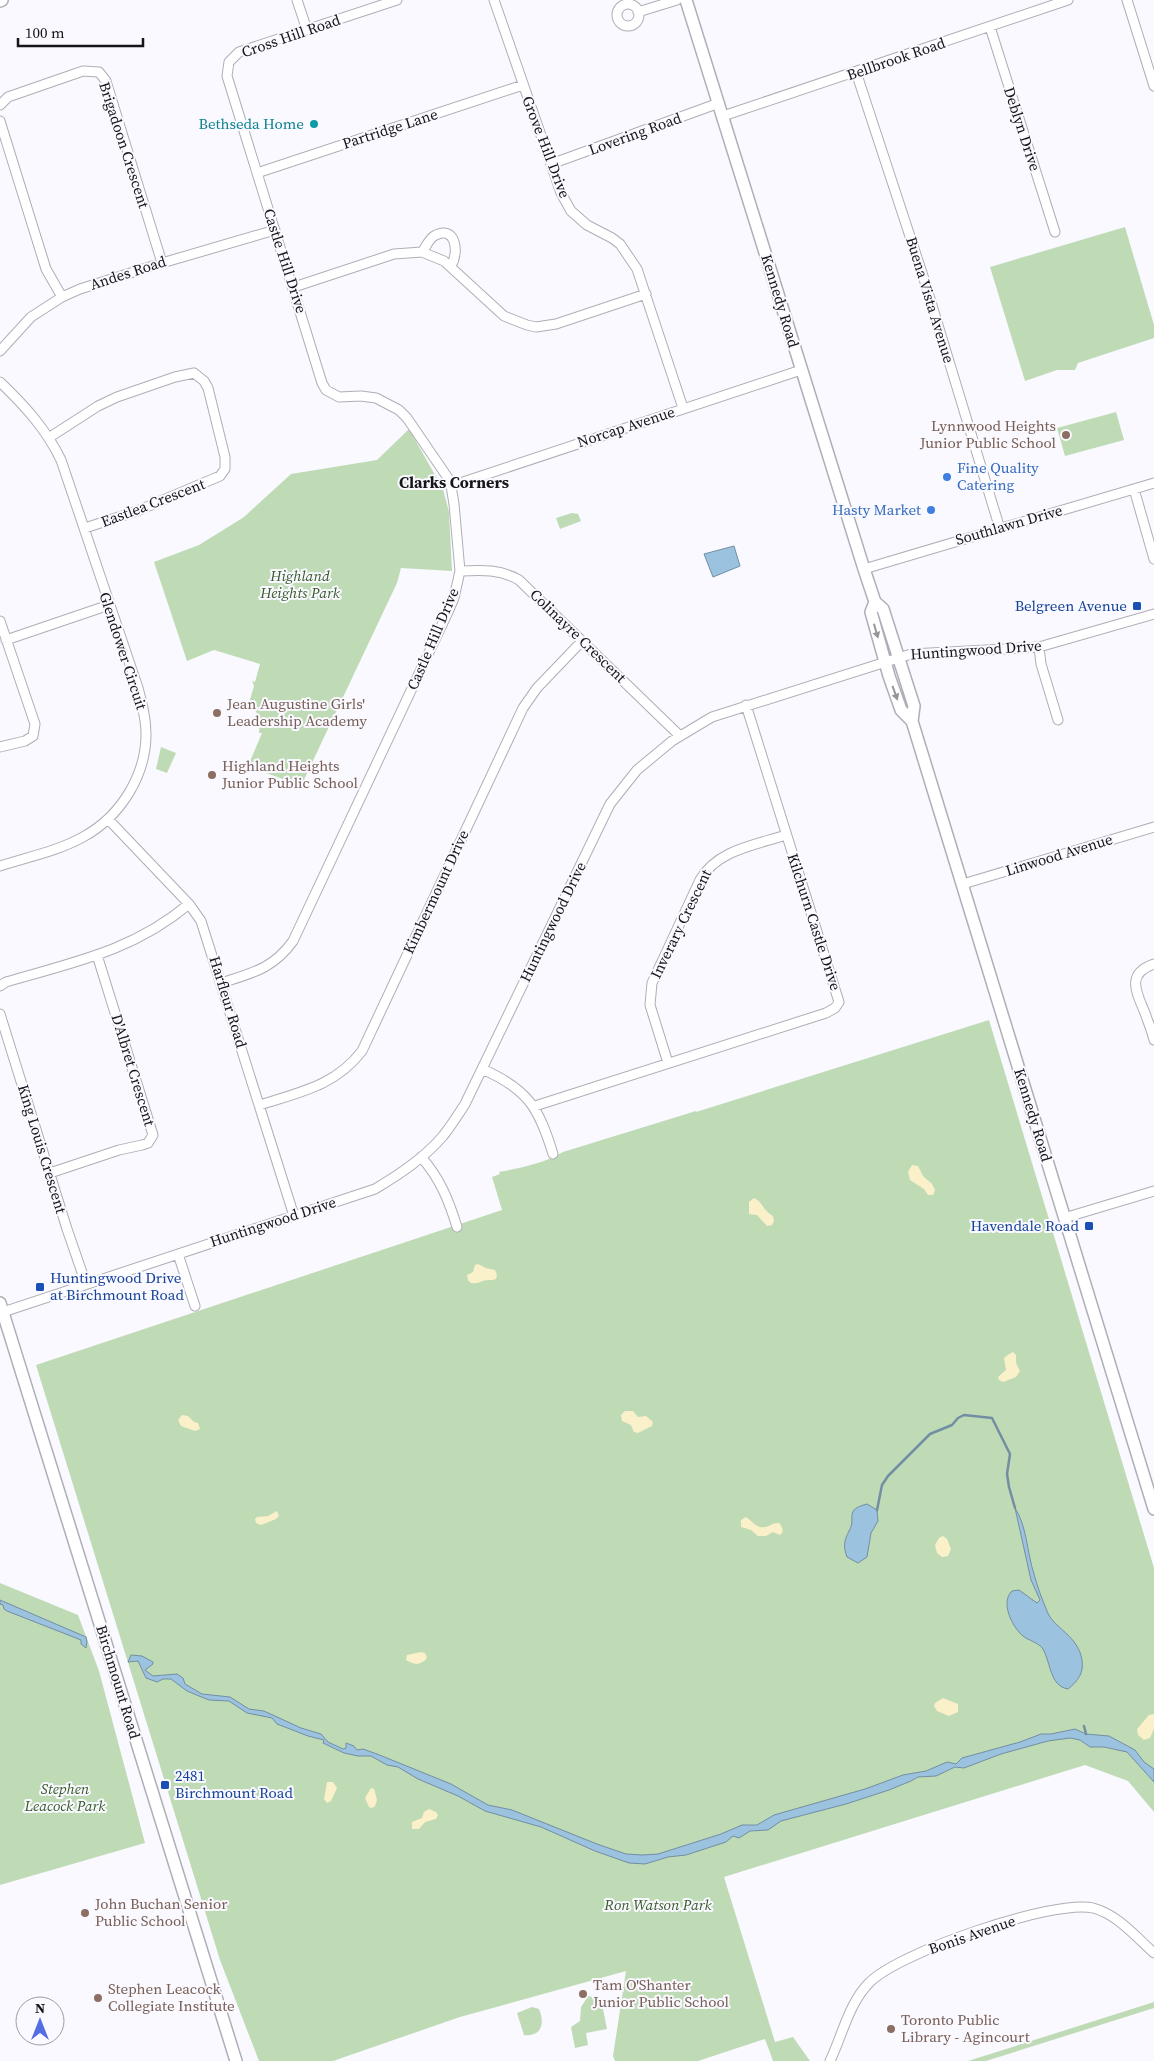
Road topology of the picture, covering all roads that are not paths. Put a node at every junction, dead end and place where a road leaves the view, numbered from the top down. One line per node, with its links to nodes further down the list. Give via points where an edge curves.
1 (298, 0): 10 (street)
2 (397, 0): 10 (street, Cross Hill Road)
3 (494, 0): 13 (street, Grove Hill Drive)
4 (677, 0): 8 (street)
5 (686, 0): 15 (main road, Kennedy Road)
6 (1068, 0): 9 (street, Bellbrook Road)
7 (1127, 0): 14 (street)
8 (638, 12)
9 (990, 27): 11 (street, Bellbrook Road); 22 (street, Deblyn Drive)
10 (307, 30): 12 (street, Cross Hill Road, via 239,52 229,62)
11 (856, 72): 17 (street, Bellbrook Road); 38 (street, Buena Vista Avenue, via 924,279)
12 (227, 76): 20 (street, Castle Hill Drive)
13 (523, 85): 19 (street, Grove Hill Drive); 20 (street, Partridge Lane)
14 (1154, 86)
15 (719, 103): 17 (main road, Kennedy Road); 19 (street, Lovering Road)
16 (0, 105): 24 (street, Brigadoon Crescent, via 8,97 83,71 99,72 106,81)
17 (723, 116): 30 (main road, Kennedy Road)
18 (0, 121): 28 (street, via 46,268)
19 (550, 164): 27 (street, Grove Hill Drive, via 572,211 587,225 620,244 637,269)
20 (258, 173): 21 (street, Castle Hill Drive)
21 (275, 230): 24 (street, Andes Road); 26 (street, Castle Hill Drive)
22 (1055, 232)
23 (422, 252): 25 (street); 25 (street, via 433,236 449,235 455,241 456,251); 26 (street, via 394,254)
24 (162, 262): 28 (street, Andes Road)
25 (451, 266): 27 (street, via 504,316 536,326 556,324)
26 (294, 287): 35 (street, Castle Hill Drive, via 326,390 339,397 376,398 399,410)
27 (646, 294): 32 (street, Grove Hill Drive)
28 (62, 296): 29 (street, Andes Road, via 31,317)
29 (0, 351)
30 (801, 370): 32 (street, Norcap Avenue); 40 (main road, Kennedy Road)
31 (0, 382): 33 (street, Glendower Circuit, via 31,412)
32 (683, 408): 35 (street, Norcap Avenue)
33 (50, 437): 37 (street, Glendower Circuit); 37 (street, Eastlea Crescent, via 98,406 175,377 194,373 208,388 225,458 225,469 220,476 137,511)
34 (1154, 483): 36 (street, Southlawn Drive)
35 (451, 486): 41 (street, Castle Hill Drive)
36 (1134, 489): 38 (street, Southlawn Drive); 39 (street)
37 (84, 528): 43 (street, Glendower Circuit)
38 (1000, 528): 40 (street, Southlawn Drive)
39 (1154, 559)
40 (864, 569): 42 (main road, Kennedy Road)
41 (460, 572): 47 (street, Colinayre Crescent, via 496,571 520,580); 64 (street, Castle Hill Drive, via 448,612 293,941 285,953 266,968)
42 (875, 602): 49 (main road, Kennedy Road, via 883,608); 50 (main road, Kennedy Road, one-way to 50, via 871,612)
43 (109, 605): 46 (street); 56 (street, Glendower Circuit, via 138,688 146,732 143,757 134,784)
44 (1154, 614): 48 (street, Huntingwood Drive)
45 (0, 621): 46 (street)
46 (6, 640): 55 (street, via 35,724 33,736)
47 (582, 641): 54 (street, Colinayre Crescent); 70 (street, Kimbermount Drive, via 537,688 523,708 362,1051 333,1079)
48 (1039, 647): 49 (street, Huntingwood Drive); 53 (street)
49 (898, 657): 50 (street, Huntingwood Drive); 52 (main road, Kennedy Road, via 914,706)
50 (884, 661): 51 (street, Huntingwood Drive); 52 (main road, Kennedy Road, one-way to 52, via 901,710)
51 (746, 705): 54 (street, Huntingwood Drive, via 712,717); 58 (street, Kilchurn Castle Drive)
52 (912, 720): 60 (main road, Kennedy Road)
53 (1058, 720)
54 (680, 736): 69 (street, Huntingwood Drive, via 637,770 610,804)
55 (0, 747)
56 (108, 819): 59 (street, Glendower Circuit, via 84,837 59,848); 61 (street, Harfleur Road)
57 (1154, 827): 60 (street, Linwood Avenue)
58 (786, 835): 68 (street, Inverary Crescent, via 718,859 700,880 652,983 650,1005); 68 (street, Kilchurn Castle Drive, via 839,1002 826,1013)
59 (0, 866)
60 (964, 884): 77 (main road, Kennedy Road)
61 (188, 904): 62 (street, via 133,942); 64 (street, Harfleur Road, via 205,931)
62 (98, 955): 65 (street); 74 (street, D'Albret Crescent, via 153,1135 142,1146 119,1150)
63 (1154, 964): 67 (street, via 1138,975 1135,986)
64 (221, 983): 70 (street, Harfleur Road)
65 (0, 986)
66 (0, 1014): 74 (street, King Louis Crescent)
67 (1154, 1040)
68 (668, 1063): 71 (street, Kilchurn Castle Drive)
69 (482, 1069): 71 (street, via 504,1079); 73 (street, Huntingwood Drive, via 466,1104 443,1136)
70 (260, 1105): 76 (street, Harfleur Road)
71 (535, 1106): 72 (street)
72 (553, 1154)
73 (421, 1157): 76 (street, Huntingwood Drive, via 375,1189); 78 (street, via 441,1186)
74 (50, 1173): 80 (street, King Louis Crescent)
75 (1154, 1191): 77 (street)
76 (294, 1216): 79 (street, Huntingwood Drive)
77 (1064, 1218): 83 (main road, Kennedy Road)
78 (457, 1227)
79 (178, 1254): 80 (street, Huntingwood Drive); 81 (street)
80 (86, 1284): 82 (street, Huntingwood Drive)
81 (195, 1306)
82 (1, 1309): 85 (main road, Birchmount Road)
83 (1154, 1509)
84 (1154, 1953): 86 (street, Bonis Avenue, via 1110,1915 1085,1907 1048,1912 961,1936 892,1966 873,1979 855,2002)
85 (236, 2061)
86 (830, 2061)

